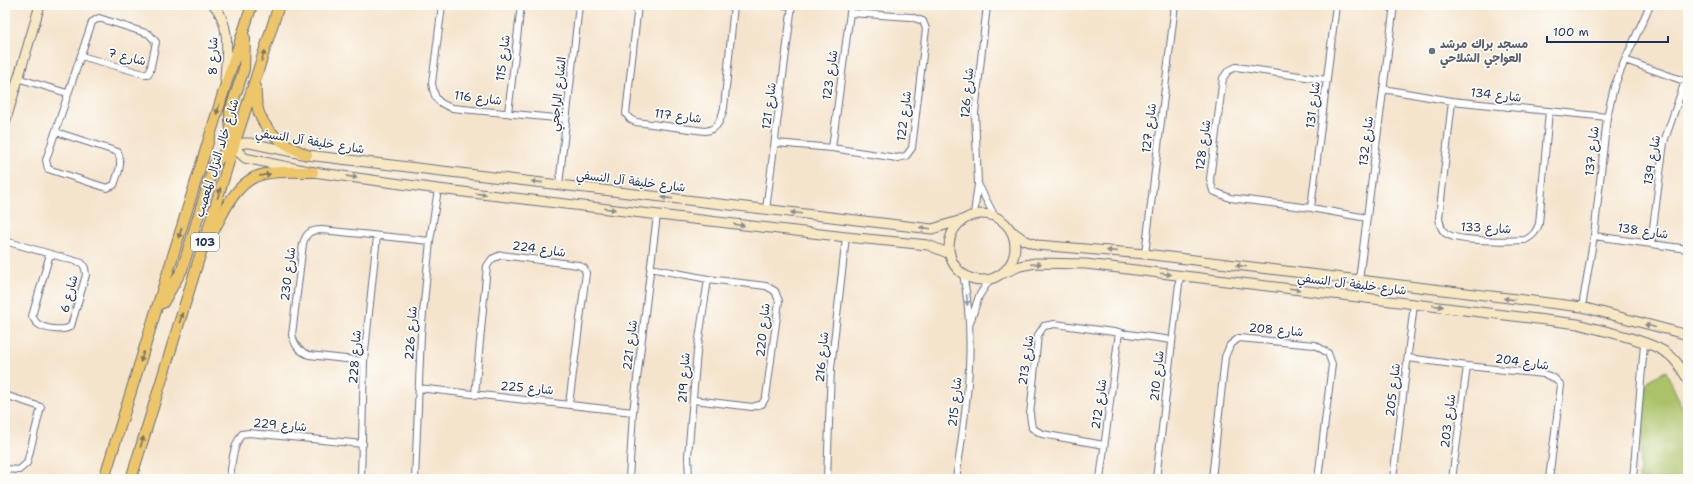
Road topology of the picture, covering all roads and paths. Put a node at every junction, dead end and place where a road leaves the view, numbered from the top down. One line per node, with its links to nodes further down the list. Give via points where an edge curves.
1 (40, 5): 22 (street)
2 (214, 5): 26 (street, شارع 8, via 223,17 227,36)
3 (252, 5): 19 (main road, شارع خالد النزال المعصب / 103)
4 (279, 5): 23 (main road, شارع خالد النزال المعصب / 103, one-way to 4)
5 (442, 5): 31 (street, شارع 116, via 432,83 433,93 442,104 452,108)
6 (521, 5): 31 (street, شارع 115)
7 (579, 5): 33 (street, الشارع الراجحي)
8 (638, 5): 9 (street, شارع 117, via 626,114 636,122 705,131 716,127 724,108)
9 (734, 5)
10 (784, 5): 11 (street)
11 (792, 5): 36 (street, شارع 121)
12 (851, 5): 18 (street, شارع 123)
13 (987, 5): 41 (street, شارع 126, via 975,113)
14 (1175, 5): 61 (street, شارع 127)
15 (1336, 5): 24 (street, شارع 131)
16 (1394, 5): 27 (street, شارع 132)
17 (1650, 5): 21 (street, شارع 137)
18 (850, 13): 38 (street, شارع 123); 38 (street, شارع 122, via 911,17 924,21 926,28 912,148 906,156 897,158)
19 (246, 22): 26 (main road, شارع خالد النزال المعصب / 103); 37 (main road, via 244,69 230,111)
20 (81, 56): 20 (street, شارع 7, via 92,22 99,18 149,34 156,42 148,74); 28 (street, شارع 7)
21 (1625, 60): 25 (street); 32 (street, شارع 137, via 1614,87)
22 (17, 78): 28 (street); 34 (street)
23 (256, 78): 37 (main road, شارع خالد النزال المعصب / 103); 39 (main road, via 255,96 259,113 267,129 280,142)
24 (1327, 80): 44 (street, شارع 131); 44 (street, شارع 128, via 1236,67 1228,71 1224,78 1210,179 1213,191 1230,198)
25 (1686, 82): 57 (street, شارع 139, via 1664,142)
26 (225, 88): 75 (main road, شارع خالد النزال المعصب / 103, one-way to 75)
27 (1383, 89): 29 (street, شارع 134); 49 (street, شارع 132)
28 (67, 93): 35 (street, شارع 7)
29 (1452, 101): 30 (street, شارع 134); 30 (street, شارع 133, via 1439,218 1441,228 1447,234 1465,239 1525,240 1536,231)
30 (1549, 111): 32 (street, شارع 134)
31 (508, 113): 33 (street, شارع 116)
32 (1607, 117): 53 (street, شارع 137)
33 (566, 119): 42 (street, الشارع الراجحي)
34 (5, 123)
35 (56, 132): 35 (street, شارع 7, via 118,152 121,164 114,185 107,188 48,169 46,160)
36 (776, 143): 38 (street, شارع 122); 45 (street, شارع 121)
37 (233, 147): 39 (street, شارع خليفة آل النسفي, via 250,143); 40 (street, via 245,158); 62 (main road, شارع خالد النزال المعصب / 103, one-way to 37); 75 (main road, via 214,165 182,270)
38 (832, 148)
39 (307, 155): 42 (street, شارع خليفة آل النسفي, one-way to 39)
40 (313, 172): 43 (street, one-way to 43); 62 (main road, one-way to 40, via 242,185 255,176 270,173)
41 (978, 184): 46 (street, شارع 126); 48 (street, شارع 126)
42 (559, 185): 45 (street, شارع خليفة آل النسفي, one-way to 42)
43 (438, 189): 47 (street, one-way to 47); 56 (street, شارع 226)
44 (1311, 208): 49 (street, شارع 128)
45 (766, 210): 50 (street, شارع خليفة آل النسفي, one-way to 45, via 932,229)
46 (974, 214): 48 (street); 50 (street)
47 (657, 215): 54 (street, one-way to 54); 63 (street, شارع 221)
48 (994, 215): 51 (street, via 1005,222)
49 (1367, 218): 70 (street, شارع 132)
50 (962, 220): 60 (street, via 951,235)
51 (1013, 232): 61 (street, شارع خليفة آل النسفي, one-way to 51, via 1037,245); 66 (street, via 1016,244 1014,256 1009,267)
52 (377, 236): 56 (street, شارع 230); 83 (street, شارع 228); 83 (street, شارع 230, via 322,230 313,230 306,235 292,335 295,345 309,355)
53 (1594, 236): 57 (street, شارع 138); 74 (street, شارع 137)
54 (846, 237): 60 (street, via 928,245); 103 (street, شارع 216, via 831,368)
55 (5, 241): 59 (street, شارع 6)
56 (430, 241): 87 (street, شارع 226)
57 (1651, 244): 58 (street, شارع 138)
58 (1688, 249)
59 (50, 254): 59 (street, شارع 6, via 82,263 85,268 86,275 71,326 63,330 39,325 32,316)
60 (950, 254): 65 (street, via 954,266)
61 (1145, 254): 64 (street, شارع خليفة آل النسفي, one-way to 61)
62 (200, 257): 97 (main road, شارع خالد النزال المعصب / 103, one-way to 62)
63 (650, 268): 68 (street, شارع 220); 92 (street, شارع 221)
64 (1268, 269): 70 (street, شارع خليفة آل النسفي); 71 (street, via 1265,274)
65 (963, 274): 69 (street, via 976,280); 77 (street, شارع 215, one-way to 77)
66 (999, 275): 67 (street, شارع خليفة آل النسفي, one-way to 67, via 1035,263 1086,264); 69 (street)
67 (1180, 275): 71 (street, شارع خليفة آل النسفي); 80 (street, شارع 210)
68 (708, 278): 90 (street, شارع 219, via 697,352); 90 (street, شارع 220, via 766,286 775,291 779,301 766,397 762,404 752,407)
69 (990, 279): 77 (street, شارع 215, via 979,296)
70 (1359, 280): 72 (street, شارع خليفة آل النسفي, one-way to 70)
71 (1265, 286): 73 (street, شارع خليفة آل النسفي, one-way to 73)
72 (1526, 301): 74 (street, شارع خليفة آل النسفي); 76 (street, via 1530,303 1531,312)
73 (1414, 304): 76 (street, شارع خليفة آل النسفي, one-way to 76); 82 (street, شارع 205)
74 (1582, 307): 79 (street, شارع خليفة آل النسفي, one-way to 74)
75 (156, 313): 96 (main road, شارع خالد النزال المعصب / 103, one-way to 96)
76 (1524, 317): 81 (street, شارع خليفة آل النسفي, via 1578,324)
77 (969, 327): 104 (street, شارع 215, via 969,371)
78 (1119, 332): 80 (street, شارع 213); 94 (street, شارع 212); 94 (street, شارع 213, via 1055,324 1044,326 1038,335 1030,415 1032,428 1042,434)
79 (1688, 335)
80 (1172, 340): 106 (street, شارع 210)
81 (1644, 344): 86 (street, شارع خليفة آل النسفي, via 1669,354); 112 (street)
82 (1408, 358): 85 (street, شارع 204); 109 (street, شارع 205)
83 (364, 361): 93 (street, شارع 228)
84 (1688, 365): 86 (street)
85 (1467, 366): 110 (street, شارع 203); 111 (street, شارع 204, via 1544,374 1554,378 1561,385)
86 (1688, 380)
87 (418, 388): 88 (street, شارع 225); 100 (street, شارع 226)
88 (475, 394): 91 (street, شارع 225); 91 (street, شارع 224, via 487,266 492,258 500,255 584,268 586,273)
89 (5, 395): 95 (street, via 41,407 27,463 19,470)
90 (694, 400): 102 (street, شارع 219, via 688,456)
91 (569, 404): 92 (street, شارع 225)
92 (633, 412): 101 (street, شارع 221)
93 (363, 444): 98 (street, شارع 229, via 242,434 233,452); 99 (street, شارع 228)
94 (1104, 444): 105 (street, شارع 212)
95 (5, 468)
96 (104, 479)
97 (131, 479)
98 (230, 479)
99 (361, 479)
100 (415, 479)
101 (629, 479)
102 (689, 479)
103 (827, 479)
104 (956, 479)
105 (1100, 479)
106 (1156, 479)
107 (1212, 479): 108 (street, شارع 208, via 1225,357 1230,345 1239,338 1315,345 1328,353 1332,364)
108 (1318, 479)
109 (1393, 479)
110 (1452, 479)
111 (1549, 479)
112 (1633, 479)

